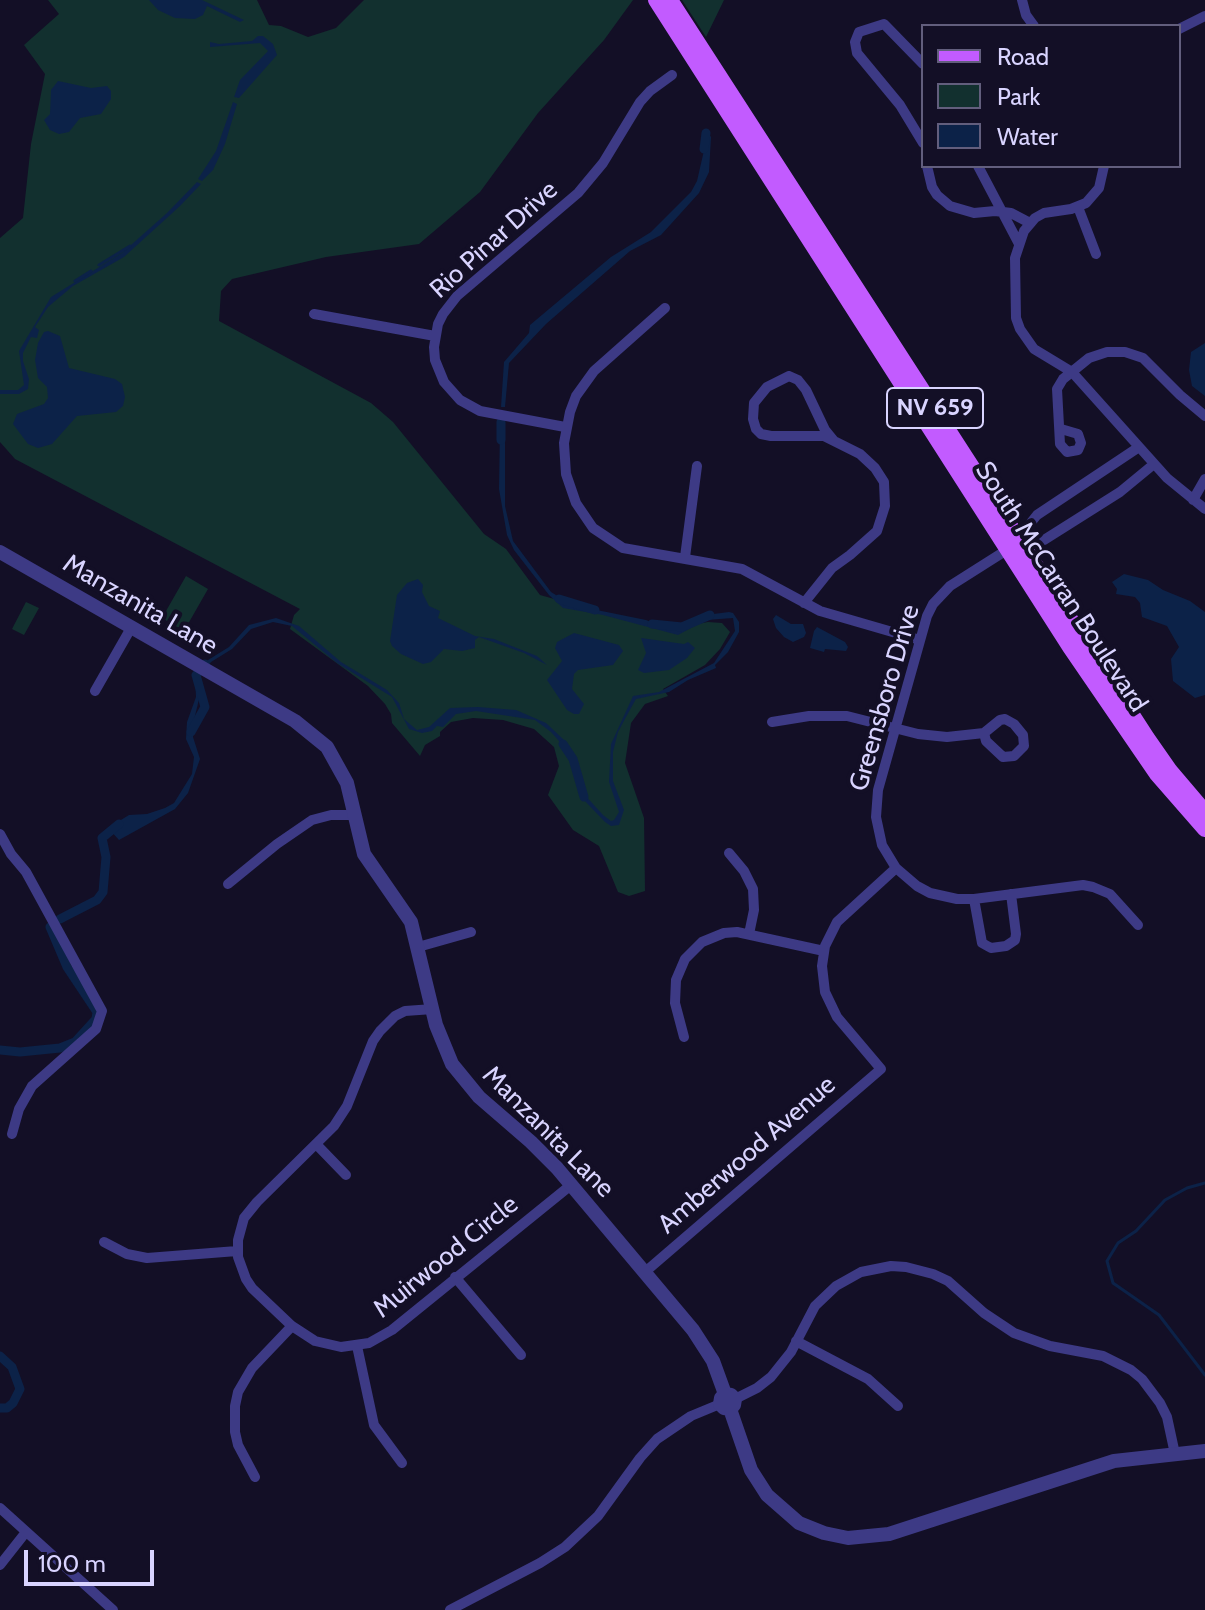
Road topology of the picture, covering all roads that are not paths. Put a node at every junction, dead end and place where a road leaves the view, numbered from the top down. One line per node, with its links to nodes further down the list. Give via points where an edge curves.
1 (656, 0): 32 (main road, South McCarran Boulevard / NV 659)
2 (670, 0): 32 (main road, South McCarran Boulevard / NV 659)
3 (1022, 0): 5 (street)
4 (1205, 16): 6 (street)
5 (1033, 24)
6 (1181, 28)
7 (921, 62): 9 (street, via 884,24 859,32 855,42 857,53)
8 (672, 75): 20 (street, Rio Pinar Drive, via 640,102 578,193 449,304)
9 (921, 140)
10 (927, 168): 14 (street, via 932,187 950,206)
11 (979, 168): 14 (street)
12 (1104, 168): 13 (street, via 1094,197)
13 (1078, 207): 15 (street, via 1044,213); 17 (street)
14 (1003, 213): 15 (street); 16 (street)
15 (1030, 223): 16 (street)
16 (1019, 244): 21 (street, via 1014,306 1020,329 1034,349)
17 (1096, 254)
18 (665, 308): 23 (street, via 594,371 576,396)
19 (314, 314): 20 (street)
20 (435, 336): 23 (street, Rio Pinar Drive, via 439,372 460,400 488,413)
21 (1072, 372): 22 (street, via 1098,353 1134,354 1151,363); 24 (street, via 1057,389); 26 (street)
22 (1205, 416)
23 (565, 427): 34 (street, via 566,474 576,503 593,528 623,548)
24 (1061, 429)
25 (834, 441): 25 (street, via 824,436 761,434 753,419 754,403 767,387 789,376 798,380); 35 (street, via 875,468 884,482 885,506 877,531 832,568)
26 (1139, 447): 27 (street); 32 (street, Greensboro Drive, via 1037,515)
27 (1154, 464): 30 (street); 32 (street, Greensboro Drive, via 1044,540)
28 (697, 466): 34 (street)
29 (1205, 479): 30 (street)
30 (1193, 500): 31 (street)
31 (1205, 509)
32 (1014, 545): 37 (street, Greensboro Drive, via 941,594); 42 (main road, South McCarran Boulevard / NV 659, via 1170,771); 44 (main road, South McCarran Boulevard / NV 659, via 1144,756)
33 (0, 552): 36 (street, Manzanita Lane)
34 (685, 557): 35 (street, via 742,569)
35 (804, 603): 37 (street)
36 (131, 628): 38 (street); 43 (street, Manzanita Lane, via 319,739 343,773)
37 (920, 640): 40 (street, Greensboro Drive)
38 (95, 691)
39 (772, 722): 40 (street, via 838,716)
40 (896, 727): 41 (street, via 933,736); 47 (street, Greensboro Drive, via 876,817 882,845)
41 (984, 733)
42 (1205, 812)
43 (355, 815): 48 (street, via 312,820); 54 (street, Manzanita Lane, via 364,854 407,915)
44 (1205, 829)
45 (0, 834): 58 (street, via 102,1011 96,1029 32,1086)
46 (729, 853): 53 (street, via 753,889)
47 (896, 868): 50 (street, Greensboro Drive, via 930,893); 55 (street, via 846,911)
48 (228, 884)
49 (1011, 894): 50 (street, Greensboro Drive); 50 (street, via 1016,934 1011,944 991,948 982,943); 51 (street, Greensboro Drive, via 1093,887 1110,894)
50 (974, 899)
51 (1138, 925)
52 (471, 932): 54 (street)
53 (749, 934): 55 (street); 57 (street, via 712,937 685,959 674,992)
54 (418, 947): 56 (street, Manzanita Lane)
55 (824, 951): 64 (street, Amberwood Avenue, via 823,979 830,1005 881,1069)
56 (433, 1009): 59 (street, via 405,1011 380,1031 342,1116); 61 (street, Manzanita Lane, via 461,1077)
57 (684, 1037)
58 (12, 1134)
59 (316, 1144): 60 (street); 63 (street, via 251,1207)
60 (346, 1175)
61 (571, 1185): 64 (street, Manzanita Lane); 65 (street, Muirwood Circle)
62 (104, 1242): 63 (street, via 147,1258)
63 (237, 1251): 66 (street, Muirwood Circle, via 246,1279)
64 (645, 1272): 70 (street, Manzanita Lane, via 701,1340)
65 (455, 1277): 68 (street, Muirwood Circle, via 392,1330); 69 (street)
66 (292, 1326): 68 (street, Muirwood Circle, via 328,1345); 75 (street, via 252,1368 235,1406 238,1445)
67 (796, 1341): 70 (street, via 766,1382); 71 (street, via 868,1379); 73 (street, via 815,1306 848,1278 891,1266 919,1269 948,1281 1014,1333 1103,1356 1131,1370 1160,1403)
68 (357, 1346): 74 (street, via 374,1425)
69 (521, 1355)
70 (728, 1402): 73 (street, Manzanita Lane, via 751,1470 776,1505 812,1529 848,1538 889,1534 1114,1461); 80 (street, via 691,1416 650,1446 598,1516 565,1547)
71 (898, 1406)
72 (1205, 1451): 73 (street, Manzanita Lane)
73 (1175, 1454)
74 (402, 1463)
75 (255, 1477)
76 (0, 1508): 77 (street)
77 (26, 1532): 78 (street); 79 (street)
78 (0, 1565)
79 (113, 1610)
80 (450, 1610)

